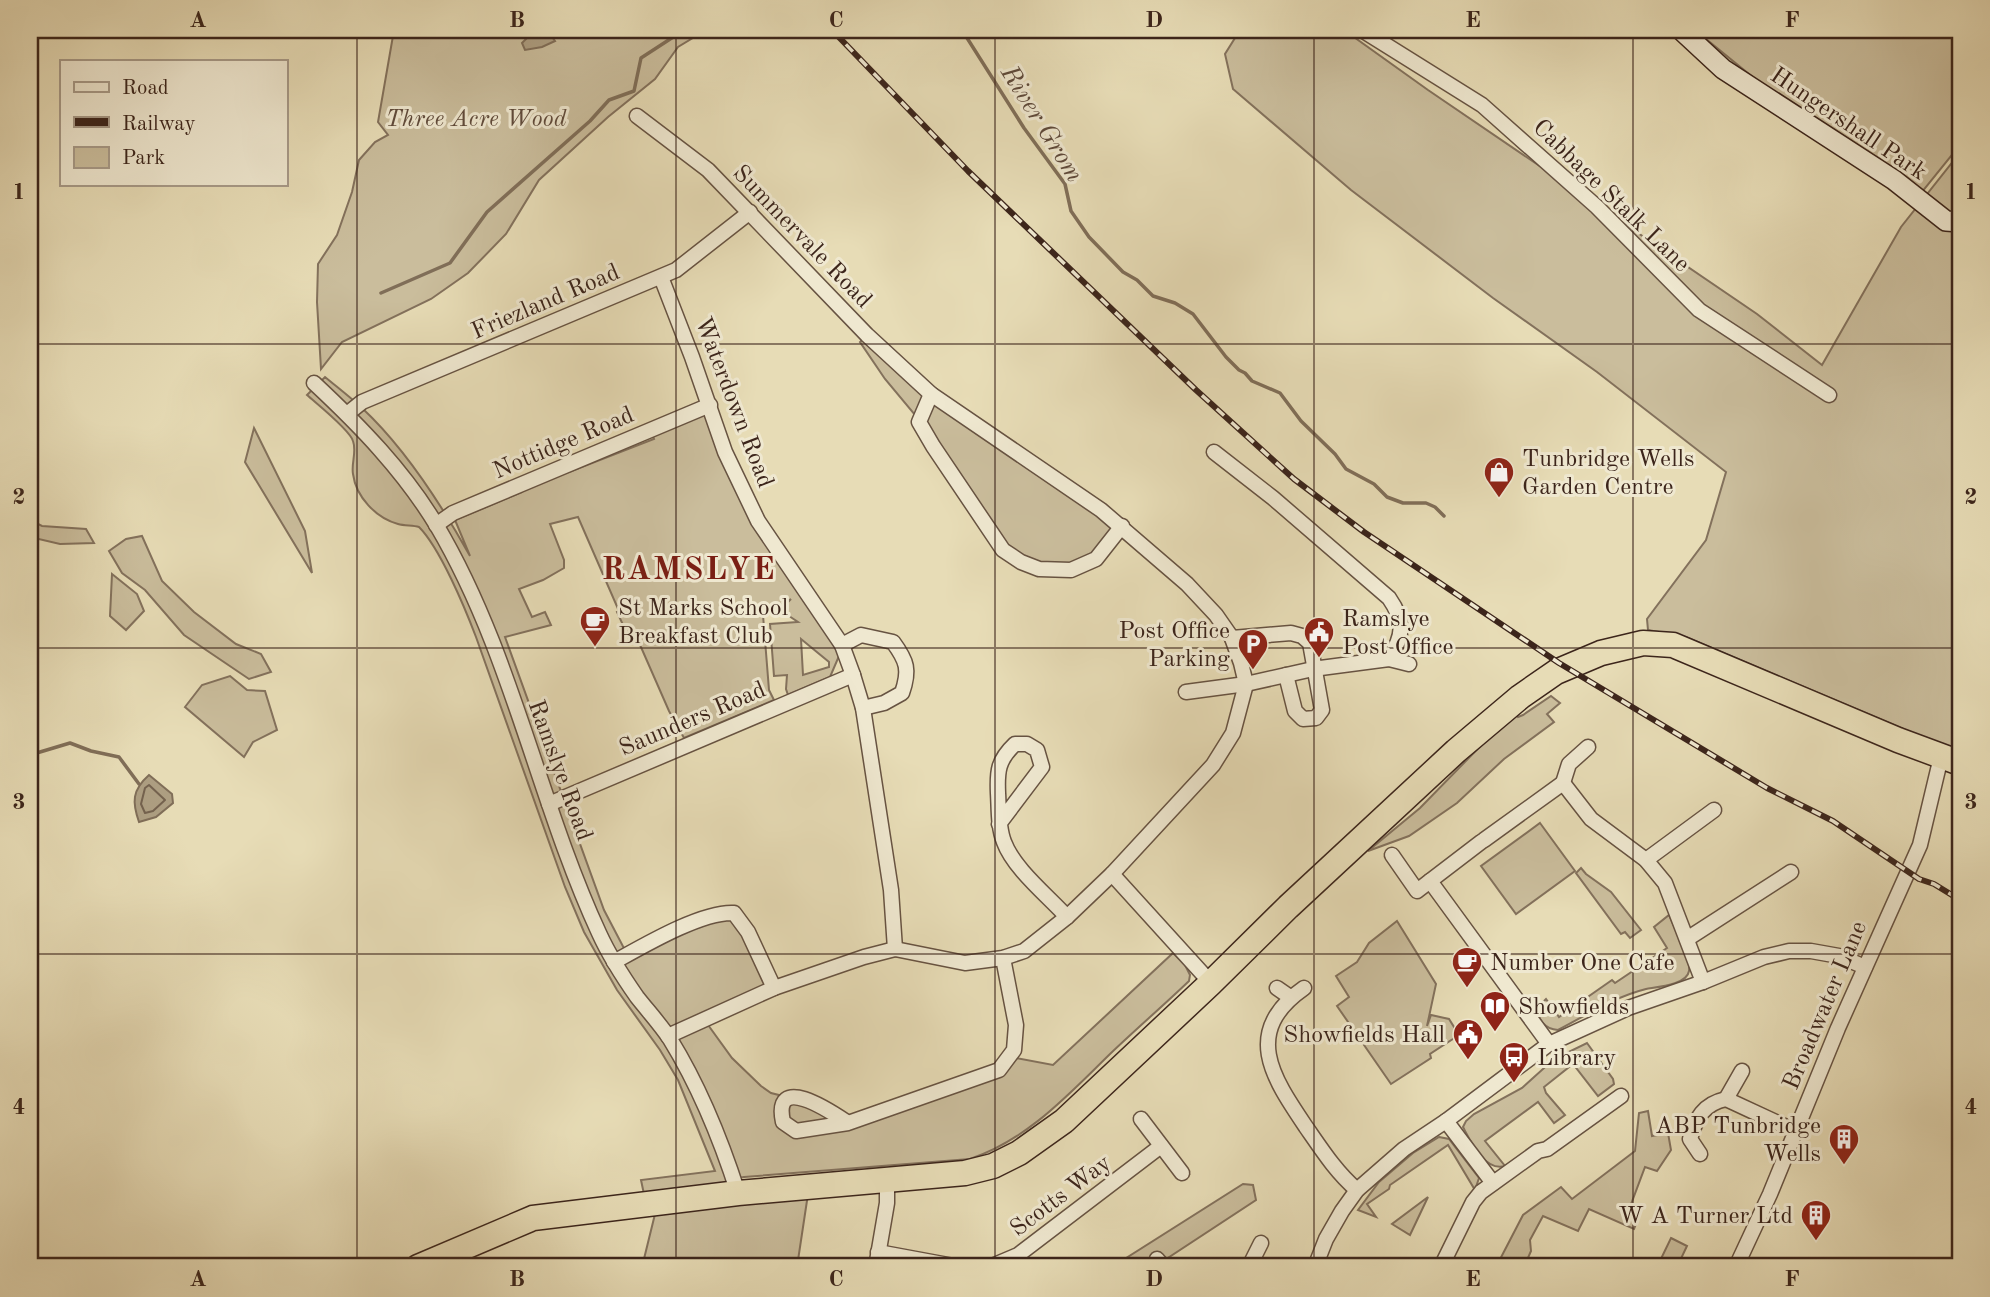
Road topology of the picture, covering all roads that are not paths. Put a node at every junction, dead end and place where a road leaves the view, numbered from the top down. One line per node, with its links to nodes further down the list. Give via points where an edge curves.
1 (1362, 30): 9 (street, Cabbage Stalk Lane, via 1482,105 1597,207 1699,310)
2 (1681, 30): 5 (street, Hungershall Park, via 1723,69 1894,180 1946,220)
3 (637, 116): 4 (street, Summervale Road, via 708,170)
4 (750, 212): 6 (street, Friezland Road); 8 (street, Summervale Road, via 867,335)
5 (1960, 222)
6 (661, 277): 10 (street, Waterdown Road); 11 (street, Friezland Road, via 362,402)
7 (313, 383): 11 (street, Ramslye Road)
8 (931, 394): 14 (street, Summervale Road); 14 (street, via 919,422 1003,550 1039,569 1071,570 1096,559)
9 (1829, 395)
10 (710, 405): 13 (street, Nottidge Road, via 453,513); 16 (street, Waterdown Road, via 725,452 758,520)
11 (347, 414): 13 (street, Ramslye Road, via 406,481)
12 (1214, 452): 17 (street, via 1268,503 1389,598 1399,612 1401,631)
13 (436, 525): 28 (street, Ramslye Road, via 484,620)
14 (1122, 526): 15 (street, Summervale Road, via 1187,583)
15 (1233, 639): 19 (street, via 1291,633 1303,636 1310,643); 22 (street, Summervale Road)
16 (842, 645): 20 (street, Waterdown Road); 24 (street, via 861,635 893,642 904,658 907,677 902,693)
17 (1389, 659): 18 (street); 19 (street)
18 (1409, 664)
19 (1314, 669): 21 (street); 21 (street, via 1322,710 1315,718 1303,719 1295,712)
20 (853, 675): 24 (street, Waterdown Road); 28 (street, Saunders Road)
21 (1286, 675): 22 (street)
22 (1246, 684): 23 (street); 34 (street, via 1233,733 1213,765)
23 (1186, 692)
24 (863, 708): 38 (street, Waterdown Road, via 891,890)
25 (1588, 747): 27 (street, via 1569,764)
26 (1951, 760): 41 (street, Broadwater Lane, via 1920,845); 43 (highway, via 1673,645 1643,643 1601,653 1545,678 1466,742)
27 (1563, 783): 32 (street, via 1591,819); 35 (street)
28 (549, 804): 40 (street, Ramslye Road, via 579,888)
29 (1714, 810): 32 (street)
30 (999, 824): 30 (street, via 997,772 1005,753 1015,744 1027,744 1037,750 1042,767); 36 (street, via 1014,860)
31 (1392, 855): 35 (street, via 1417,891)
32 (1646, 860): 37 (street, via 1665,883)
33 (1791, 872): 37 (street)
34 (1112, 874): 36 (street); 43 (street)
35 (1430, 881): 49 (street)
36 (1068, 916): 39 (street, via 1024,951)
37 (1687, 939): 42 (street)
38 (895, 949): 39 (street, via 965,963); 44 (street)
39 (1003, 958): 55 (street, via 1016,1025 1014,1050 999,1069)
40 (614, 962): 44 (street, via 713,915 734,913); 48 (street, Ramslye Road)
41 (1865, 967): 42 (street, via 1839,956 1789,951); 56 (street, Broadwater Lane)
42 (1703, 982): 49 (street, via 1628,1008)
43 (1211, 983): 60 (highway, via 1064,1121 1019,1153 965,1173)
44 (774, 988): 48 (street)
45 (1277, 988): 47 (street)
46 (1304, 988): 47 (street)
47 (1290, 997): 62 (street, via 1270,1032 1269,1066 1339,1174)
48 (668, 1036): 63 (street, Ramslye Road, via 715,1131)
49 (1549, 1044): 54 (street)
50 (1742, 1071): 52 (street)
51 (1620, 1096): 61 (street)
52 (1726, 1099): 56 (street); 58 (street, via 1703,1109 1694,1124 1690,1139)
53 (1141, 1119): 57 (street)
54 (1446, 1121): 61 (street); 62 (street)
55 (848, 1124)
56 (1795, 1131): 72 (street, Broadwater Lane)
57 (1161, 1146): 59 (street); 68 (street, Scotts Way, via 1018,1255)
58 (1700, 1154)
59 (1182, 1173)
60 (887, 1180): 63 (highway); 65 (street)
61 (1493, 1182): 71 (street, via 1473,1202)
62 (1357, 1189): 70 (street, via 1326,1239)
63 (738, 1193): 66 (highway, via 533,1218)
64 (1261, 1243): 69 (street)
65 (877, 1260): 67 (street)
66 (418, 1267)
67 (958, 1267)
68 (980, 1267)
69 (1250, 1267)
70 (1315, 1267)
71 (1441, 1267)
72 (1736, 1267)

